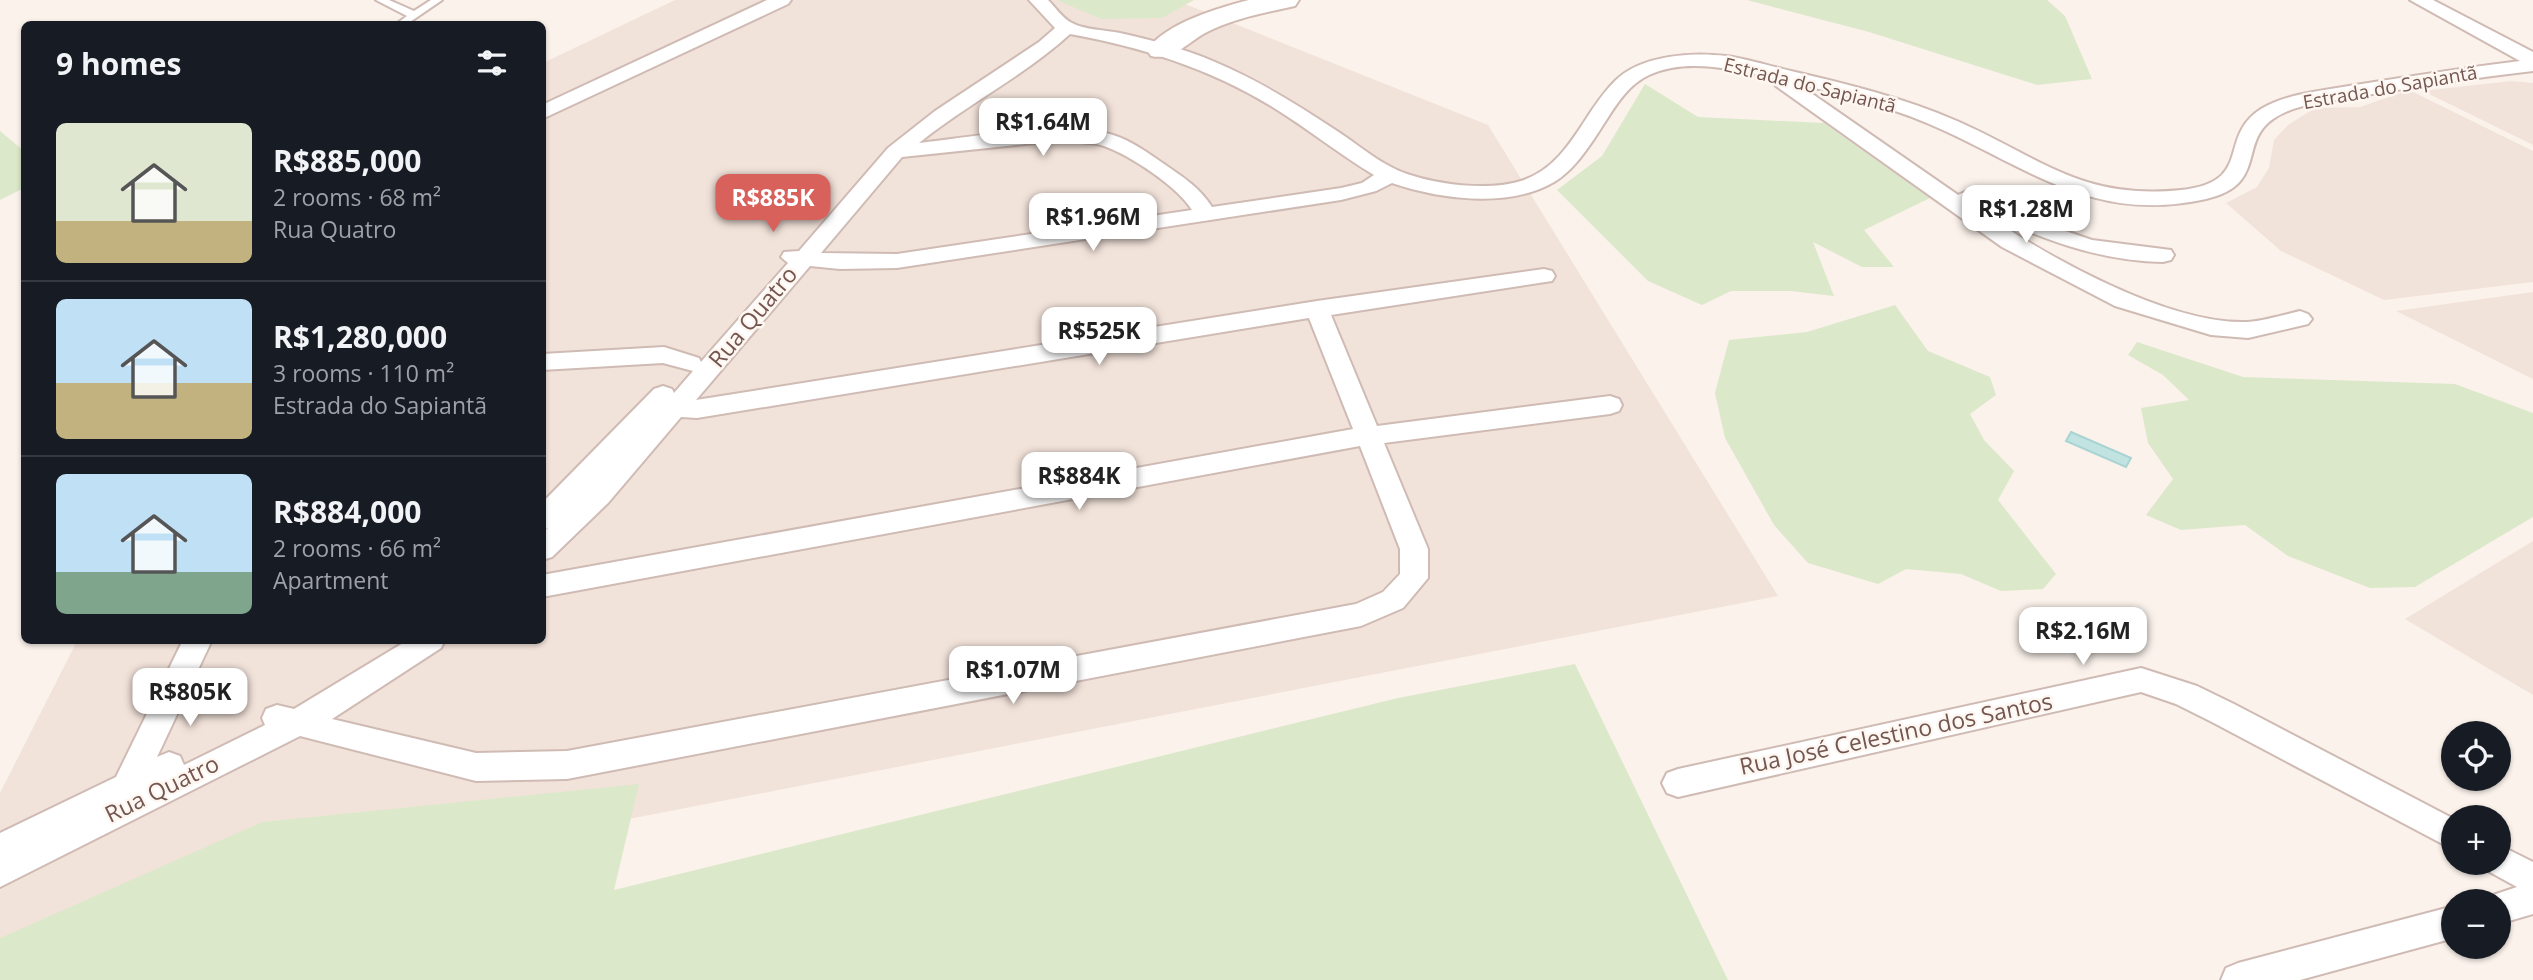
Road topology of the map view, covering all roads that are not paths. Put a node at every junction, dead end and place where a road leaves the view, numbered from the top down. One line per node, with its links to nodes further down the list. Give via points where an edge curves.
1 (381, 0): 7 (lane)
2 (437, 0): 7 (lane)
3 (782, 0): 13 (street)
4 (1038, 0): 9 (street)
5 (1286, 0): 10 (street, via 1213,17)
6 (2419, 0): 11 (street)
7 (414, 15): 8 (lane)
8 (405, 21)
9 (1066, 28): 10 (street, Estrada do Sapiantã); 14 (street, Rua Quatro, via 1046,46)
10 (1161, 50): 16 (street, Estrada do Sapiantã, via 1223,72)
11 (2533, 62): 12 (street, Estrada do Sapiantã, via 2284,107 2252,128 2238,173 2227,185 2206,193 2155,199 2093,192 1916,111)
12 (1768, 71): 15 (street); 16 (street, Estrada do Sapiantã, via 1694,61 1635,74 1619,87 1570,160 1531,186 1495,191 1452,188)
13 (546, 111)
14 (884, 153): 17 (street, via 1055,135 1106,139 1184,187); 19 (street, Rua Quatro)
15 (1905, 168): 18 (street, via 2016,219 2088,245 2126,255); 22 (street, via 2010,242 2123,300 2211,327 2248,330)
16 (1390, 175): 17 (street, via 1369,187 1341,194)
17 (1206, 215): 19 (street, via 897,261)
18 (2163, 255)
19 (793, 257): 24 (street, Rua Quatro); 26 (street, Rua Quatro)
20 (1544, 276): 21 (street)
21 (1317, 309): 26 (street, via 711,407); 27 (street)
22 (2300, 319)
23 (546, 362): 24 (street, via 664,355)
24 (690, 364): 26 (street, Rua Quatro)
25 (1610, 405): 27 (street)
26 (663, 408): 28 (street, Rua Quatro); 29 (street, Rua Quatro, via 599,496)
27 (1367, 436): 30 (street); 34 (street, via 1414,549 1414,578 1394,600 1362,615 567,765 476,767)
28 (546, 516)
29 (546, 546)
30 (546, 585)
31 (196, 644): 36 (street)
32 (394, 644): 34 (street, Rua Quatro)
33 (426, 644): 34 (street, Rua Quatro, via 395,667)
34 (287, 721): 36 (street, Rua Quatro); 40 (street, Rua Quatro)
35 (1678, 783): 37 (street, Rua José Celestino dos Santos, via 2141,680 2223,713)
36 (128, 785): 38 (street, Rua Quatro)
37 (2441, 829)
38 (0, 849)
39 (2511, 866): 41 (street)
40 (0, 872)
41 (2533, 878)
42 (2533, 898): 43 (street)
43 (2511, 904)
44 (2441, 925): 45 (street)
45 (2238, 980)

